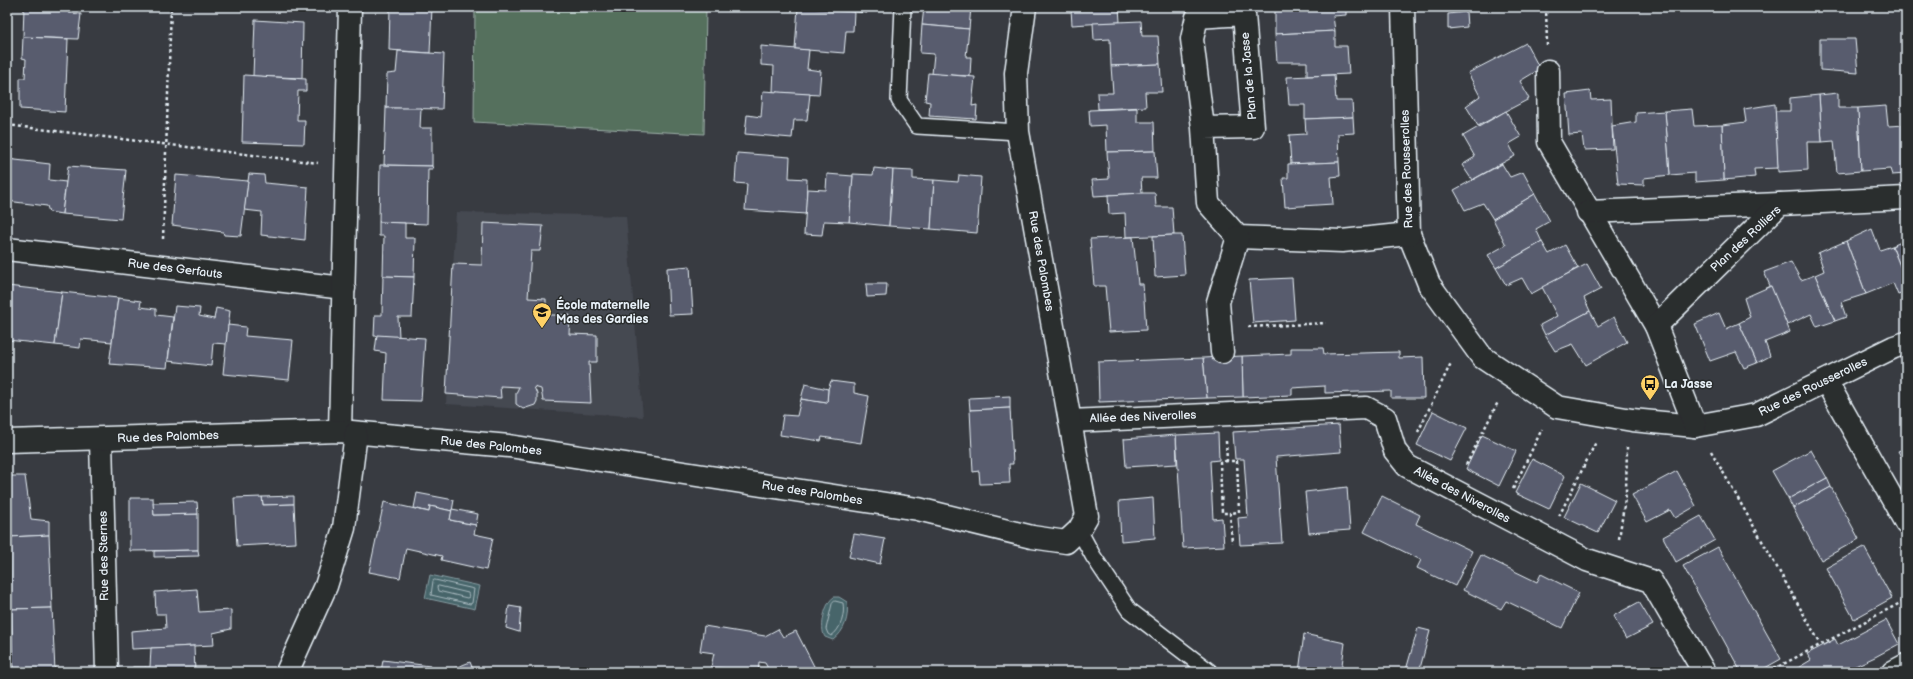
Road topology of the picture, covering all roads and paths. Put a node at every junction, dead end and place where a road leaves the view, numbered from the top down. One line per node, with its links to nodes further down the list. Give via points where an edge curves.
1 (171, 7): 11 (path)
2 (350, 7): 12 (street)
3 (903, 7): 10 (lane, via 899,100 917,126)
4 (1025, 7): 10 (street, Rue des Palombes, via 1016,74)
5 (1403, 7): 16 (street, Rue des Rousserolles)
6 (1546, 7): 7 (path)
7 (1548, 71): 15 (street, via 1549,142)
8 (7, 125): 11 (path)
9 (1203, 128): 9 (street, Plan de la Jasse, via 1253,127 1244,14 1197,17 1192,39); 17 (street, Plan de la Jasse, via 1208,203)
10 (1018, 132): 30 (street, Rue des Palombes)
11 (166, 144): 12 (path); 19 (path)
12 (347, 166): 20 (street)
13 (1906, 198): 14 (street, Plan des Rolliers)
14 (1780, 204): 15 (street); 22 (street, Plan des Rolliers)
15 (1588, 212): 22 (street)
16 (1409, 234): 17 (street, via 1342,241); 32 (street, Rue des Rousserolles, via 1430,284 1482,357 1557,407 1632,420)
17 (1238, 237): 23 (street, via 1218,302)
18 (7, 249): 19 (street, Rue des Gerfauts)
19 (162, 267): 20 (street, Rue des Gerfauts)
20 (344, 288): 33 (street)
21 (1326, 324): 23 (path)
22 (1656, 326): 32 (street)
23 (1220, 328): 25 (street)
24 (1906, 344): 27 (street, Rue des Rousserolles, via 1894,347)
25 (1222, 352)
26 (1453, 358): 29 (path)
27 (1826, 381): 32 (street, Rue des Rousserolles, via 1756,415); 44 (street)
28 (1500, 397): 41 (path)
29 (1431, 407)
30 (1070, 421): 41 (street, Allée des Niverolles, via 1366,408 1385,418 1394,451 1407,466); 45 (street, Rue des Palombes, via 1087,516)
31 (1545, 423): 43 (path)
32 (1695, 426)
33 (348, 432): 34 (street, Rue des Palombes); 45 (street, Rue des Palombes, via 509,446 679,472 918,509 1032,537 1066,542); 53 (street, via 344,528 326,586)
34 (101, 440): 36 (street, Rue des Palombes); 52 (street, Rue des Sternes)
35 (1597, 440): 46 (path)
36 (7, 441)
37 (1627, 446): 47 (path, via 1626,492)
38 (1709, 448): 50 (path)
39 (1227, 454): 40 (path)
40 (1227, 462): 42 (path, via 1220,462 1222,513); 42 (path, via 1237,461 1239,512)
41 (1454, 491): 43 (street, Allée des Niverolles)
42 (1230, 513): 48 (path)
43 (1500, 515): 46 (street, Allée des Niverolles)
44 (1906, 523)
45 (1079, 530): 54 (lane, via 1129,610)
46 (1547, 539): 55 (street, Allée des Niverolles, via 1587,560 1651,581)
47 (1619, 539)
48 (1232, 543)
49 (1906, 600): 50 (path)
50 (1820, 643): 56 (path)
51 (1906, 665): 57 (street)
52 (107, 672)
53 (287, 672)
54 (1210, 672)
55 (1704, 672)
56 (1768, 672)
57 (1893, 672)

